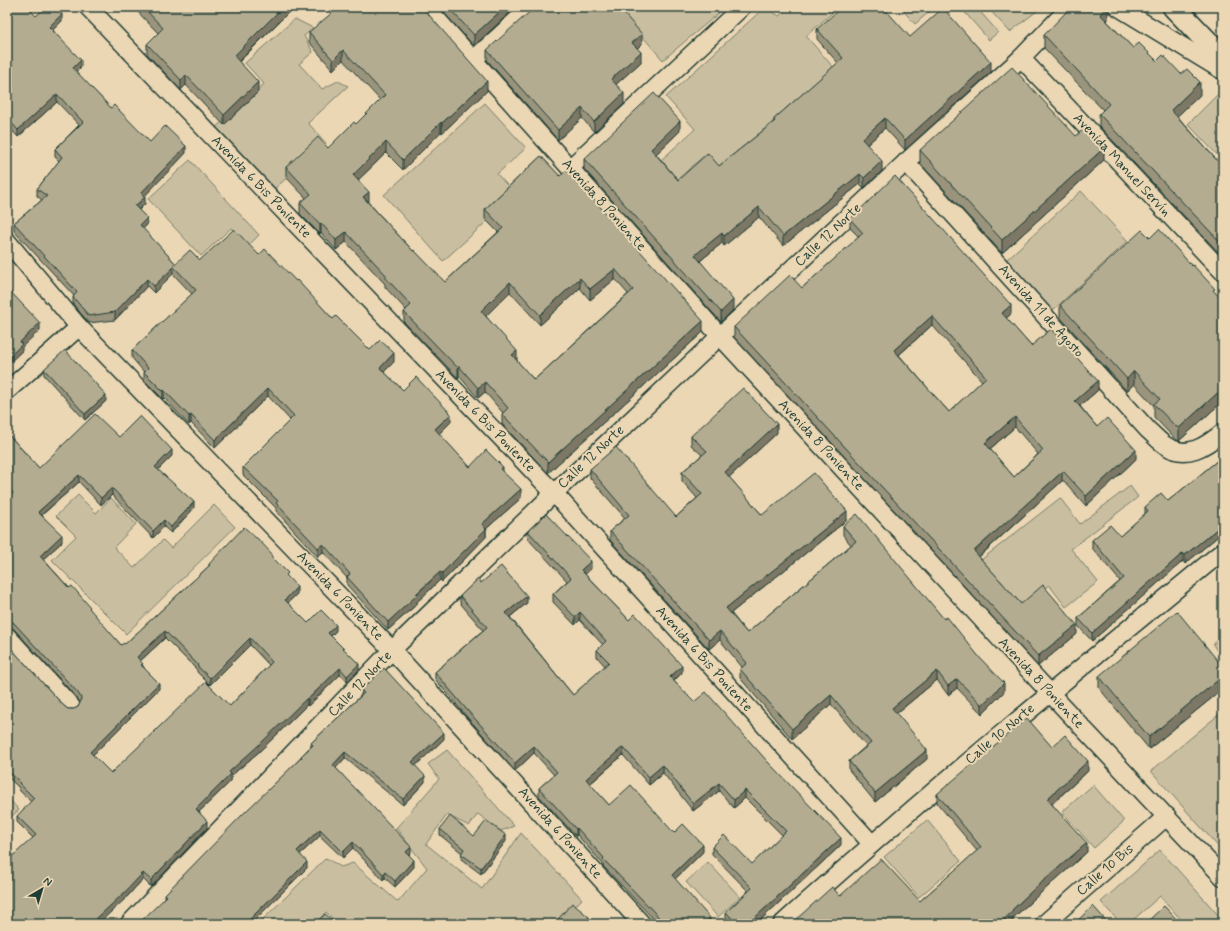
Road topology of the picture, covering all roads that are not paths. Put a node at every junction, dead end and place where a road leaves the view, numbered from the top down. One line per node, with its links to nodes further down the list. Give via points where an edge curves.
1 (88, 7): 20 (street, Avenida 6 Bis Poniente)
2 (426, 7): 10 (street, Avenida 8 Poniente)
3 (531, 7): 10 (street)
4 (742, 7): 13 (street)
5 (1070, 7): 8 (street, Calle 12 Norte)
6 (1118, 7): 11 (street)
7 (1174, 7): 9 (main road)
8 (1020, 58): 12 (street, Calle 12 Norte); 15 (street, Avenida Manuel Servín)
9 (1223, 58)
10 (474, 59): 13 (street, Avenida 8 Poniente)
11 (1223, 71)
12 (906, 162): 17 (street, Calle 12 Norte); 19 (street, Avenida 11 de Agosto, via 1148,430 1165,445 1180,452 1196,450)
13 (570, 168): 17 (street, Avenida 8 Poniente)
14 (7, 242): 16 (street)
15 (1223, 272)
16 (79, 327): 18 (street); 23 (street, Avenida 6 Poniente)
17 (720, 336): 20 (street, Calle 12 Norte); 24 (street, Avenida 8 Poniente)
18 (7, 392)
19 (1223, 432)
20 (554, 493): 23 (street, Calle 12 Norte); 27 (street, Avenida 6 Bis Poniente)
21 (1223, 551): 24 (street, Calle 10 Norte)
22 (7, 636): 25 (street)
23 (392, 650): 29 (street, Calle 12 Norte); 30 (street, Avenida 6 Poniente)
24 (1049, 692): 26 (street, Avenida 8 Poniente); 27 (street, Calle 10 Norte)
25 (71, 706)
26 (1167, 816): 28 (street, Avenida 8 Poniente); 32 (street, Calle 10 Bis)
27 (872, 844): 31 (street, Calle 10 Norte)
28 (1223, 877)
29 (129, 924)
30 (642, 924)
31 (782, 924)
32 (1044, 924)

